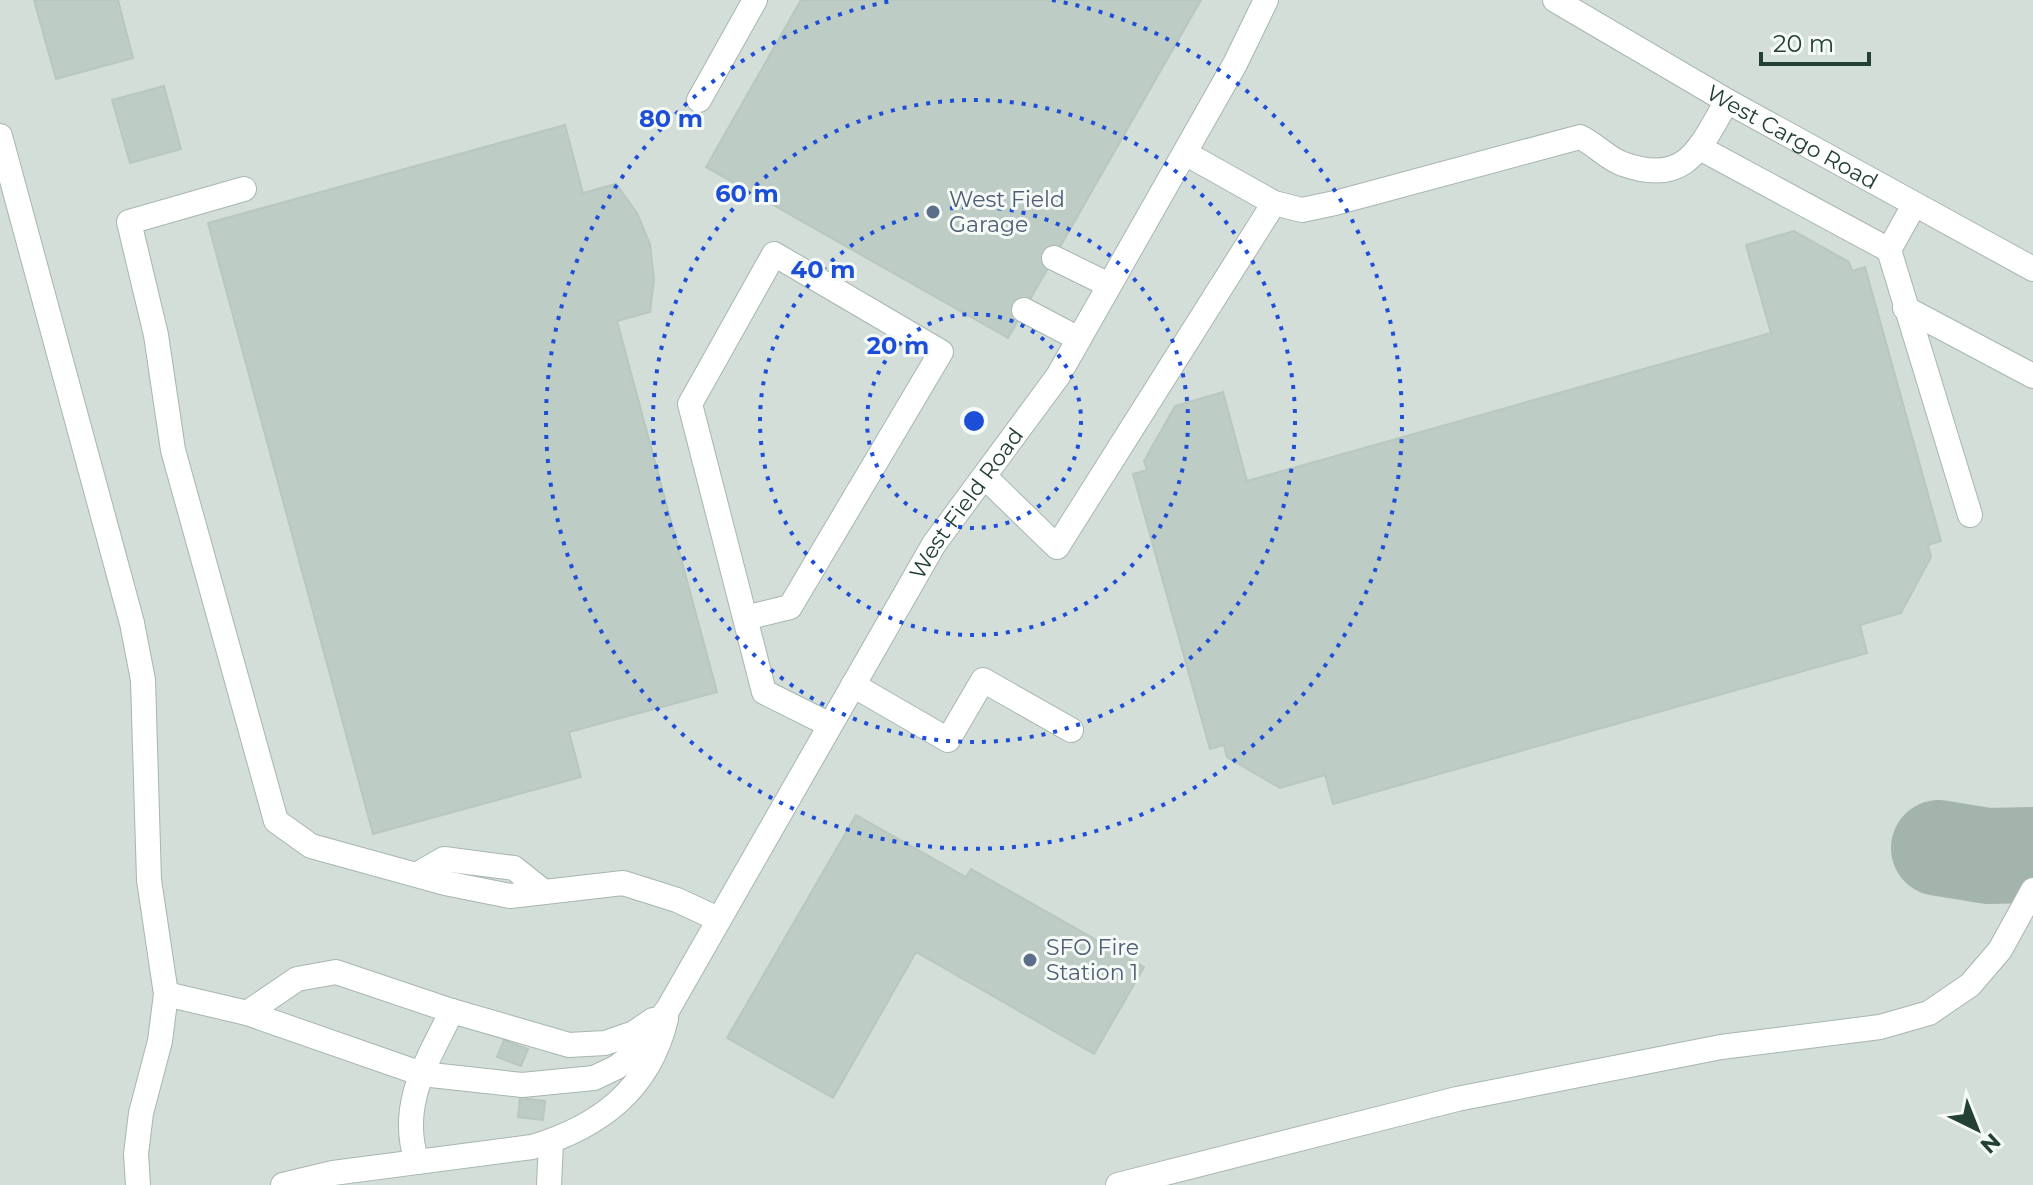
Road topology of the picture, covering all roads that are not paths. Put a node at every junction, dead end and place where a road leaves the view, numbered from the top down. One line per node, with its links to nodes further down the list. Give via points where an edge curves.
1 (755, 0): 4 (street)
2 (1266, 0): 8 (street, West Field Road)
3 (1555, 0): 5 (street, West Cargo Road)
4 (699, 100)
5 (1727, 101): 7 (street); 11 (street, West Cargo Road)
6 (0, 136): 28 (street, via 132,623 143,680 149,880)
7 (1700, 148): 10 (street, via 1683,165 1659,169 1620,164 1580,137 1564,139 1335,203 1302,210); 12 (street)
8 (1185, 153): 10 (street); 15 (street, West Field Road)
9 (244, 189): 27 (street, via 129,222 156,335 173,450 276,821 311,846 510,896 623,883)
10 (1274, 203): 20 (street, via 1057,547)
11 (1914, 205): 12 (street); 14 (street, West Cargo Road)
12 (1889, 250): 16 (street)
13 (1054, 258): 15 (street)
14 (2033, 269)
15 (1109, 285): 18 (street, West Field Road)
16 (1905, 308): 19 (street); 21 (street)
17 (1024, 310): 18 (street)
18 (1079, 339): 20 (street, West Field Road)
19 (2033, 376)
20 (985, 477): 23 (street, West Field Road, via 934,544)
21 (1970, 515)
22 (745, 618): 22 (street, via 690,404 774,254 941,352 790,607); 24 (street, via 764,692)
23 (853, 685): 24 (street, West Field Road); 25 (street, via 948,740 983,680)
24 (830, 725): 27 (street, West Field Road)
25 (1071, 730)
26 (2033, 890): 38 (street, via 2000,950 1970,985 1929,1013 1880,1027 1721,1047 1457,1099)
27 (718, 919): 29 (street, West Field Road)
28 (166, 994): 31 (street); 35 (street, via 141,1113)
29 (668, 1009): 30 (street, via 634,1033 605,1043 569,1045); 32 (street, via 632,1055 594,1078 522,1085); 33 (street, via 658,1050 631,1091 591,1123)
30 (452, 1011): 31 (street, via 336,972 297,979); 32 (street)
31 (247, 1013): 32 (street)
32 (422, 1074): 34 (street, via 408,1116)
33 (551, 1142): 34 (street); 37 (street)
34 (417, 1162): 36 (street)
35 (138, 1185)
36 (283, 1185)
37 (549, 1185)
38 (1118, 1185)

